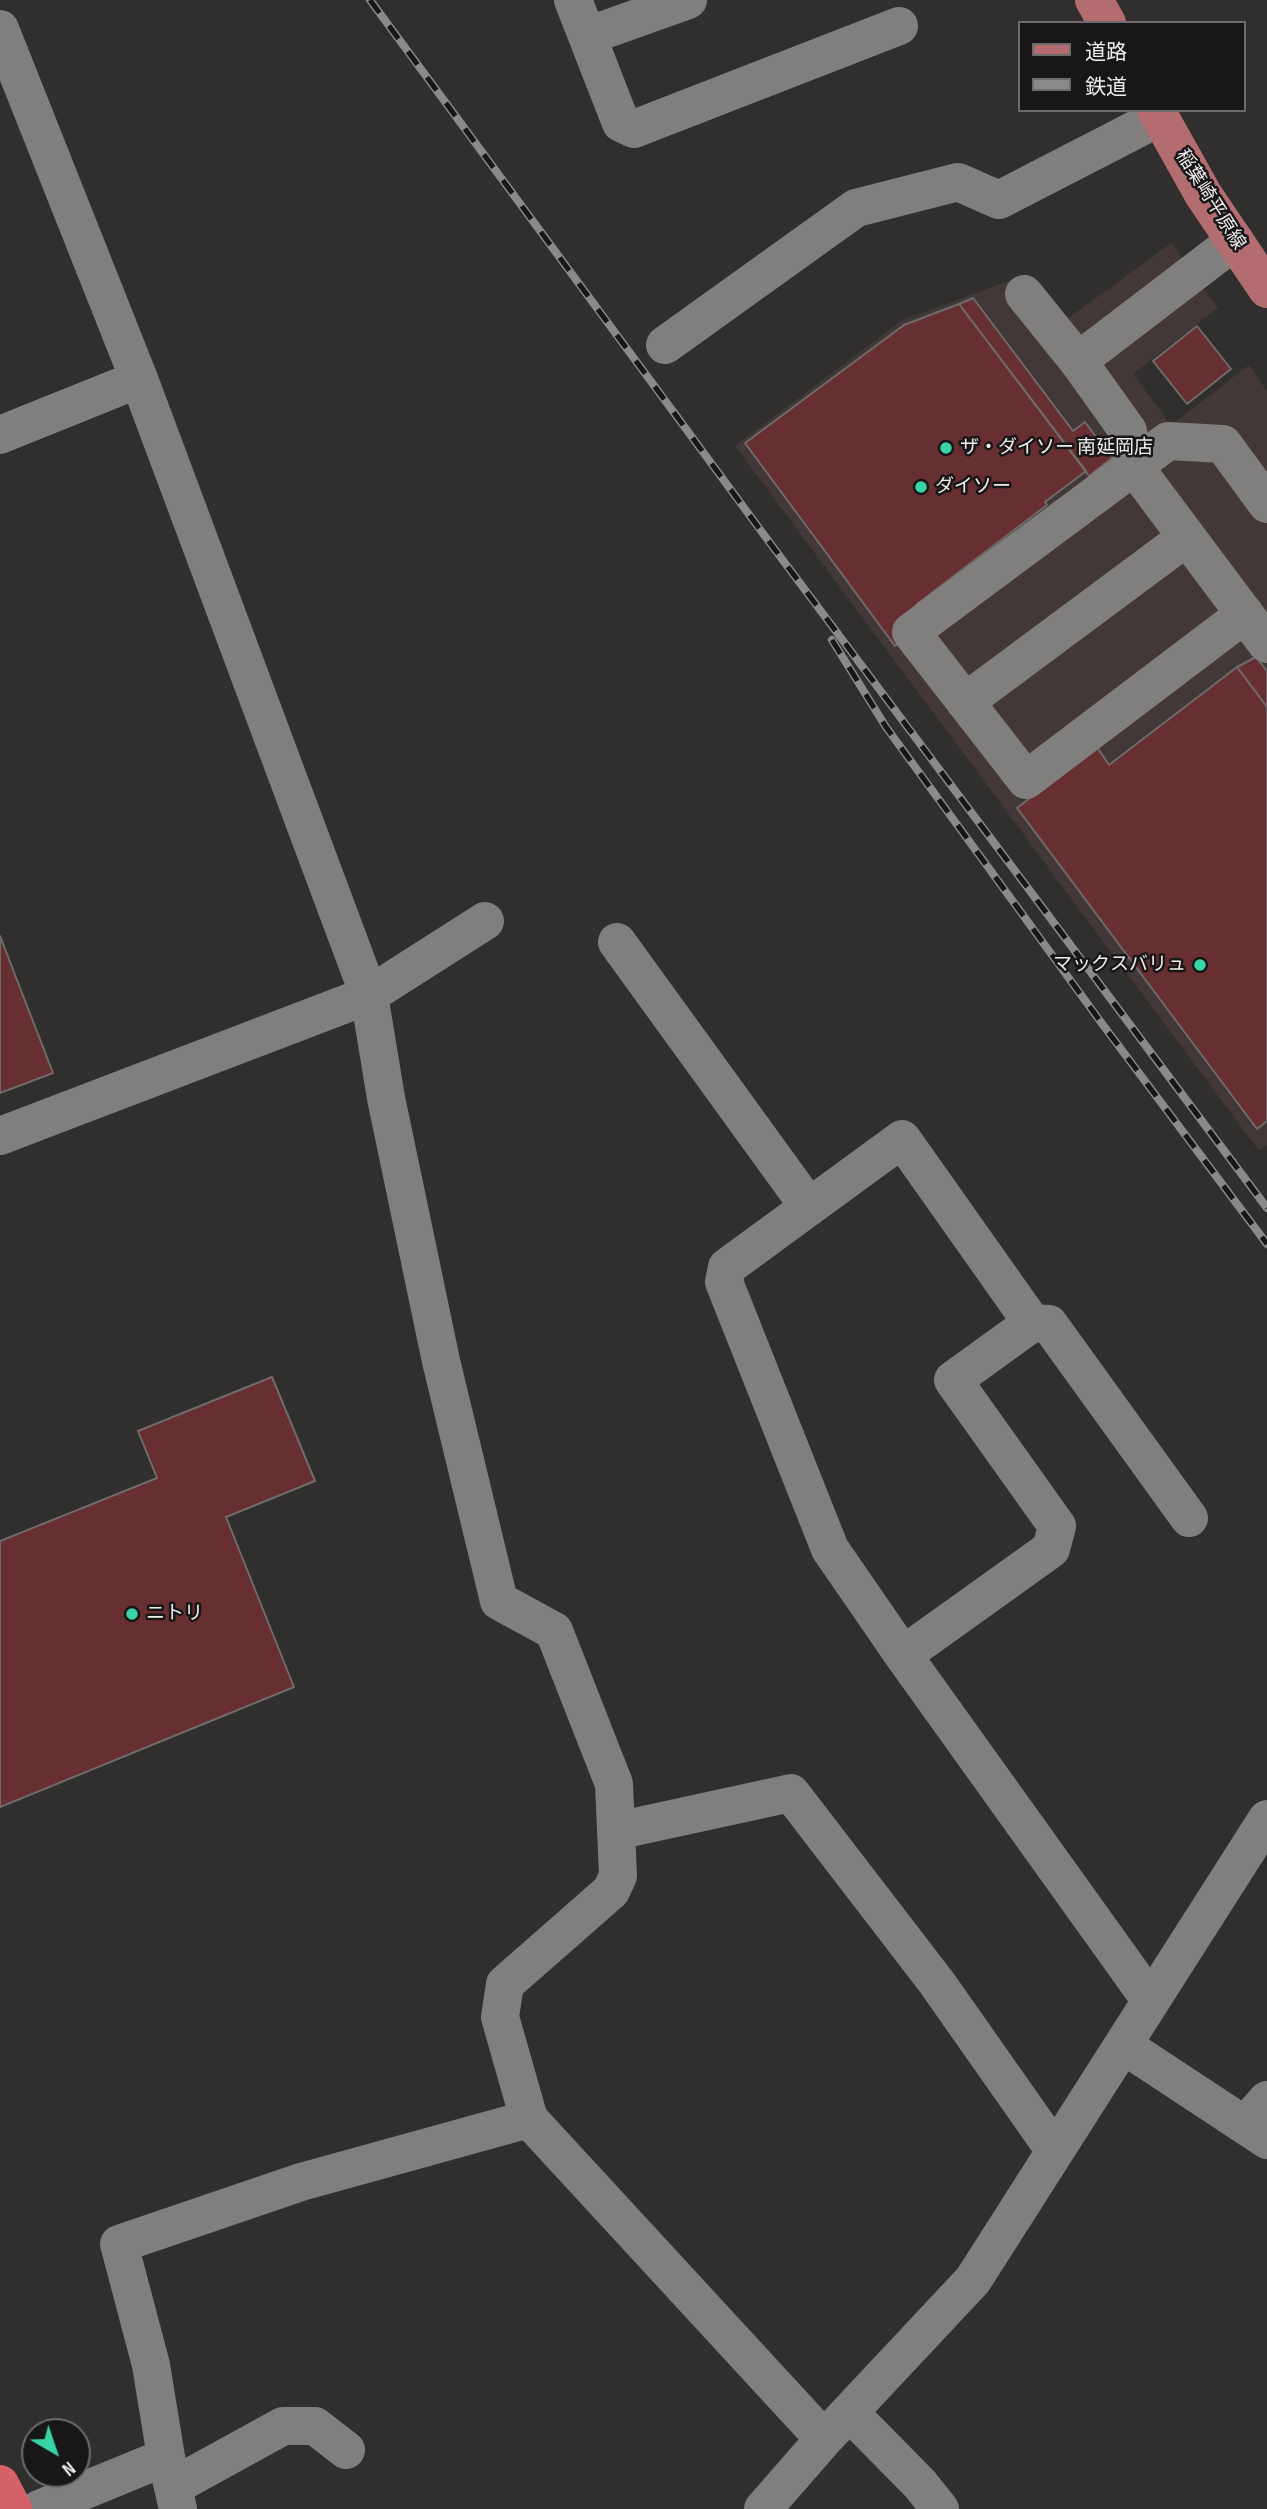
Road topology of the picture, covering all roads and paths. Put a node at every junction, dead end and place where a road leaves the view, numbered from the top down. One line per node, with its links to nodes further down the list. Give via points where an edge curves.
1 (573, 0): 7 (street)
2 (688, 0): 7 (street)
3 (1094, 0): 4 (main road)
4 (1106, 21)
5 (899, 26): 7 (street, via 634,129 621,123)
6 (0, 29): 14 (street)
7 (587, 36)
8 (1158, 114): 9 (main road, 稲葉崎平原線); 12 (street, via 999,200 958,182 856,208)
9 (1235, 241): 10 (main road, 稲葉崎平原線); 13 (street)
10 (1267, 289)
11 (1024, 294): 13 (street)
12 (665, 345)
13 (1078, 361): 16 (street, via 1128,431)
14 (139, 379): 15 (street); 23 (street)
15 (0, 435)
16 (1133, 465): 17 (street, via 1168,441 1223,444); 18 (street); 20 (street, via 911,632)
17 (1267, 504)
18 (1187, 537): 19 (street); 20 (street)
19 (1256, 629): 20 (street, via 1026,780)
20 (965, 702)
21 (485, 921): 23 (street)
22 (617, 942): 25 (street)
23 (369, 995): 24 (street); 30 (street, via 441,1361 499,1601 554,1631 614,1783)
24 (0, 1136)
25 (809, 1207): 26 (street, via 902,1139); 28 (street, via 727,1267 724,1282 830,1549)
26 (1032, 1323): 27 (street, via 1049,1324); 28 (street, via 953,1380 1057,1526 1051,1549)
27 (1189, 1518)
28 (903, 1655): 31 (street)
29 (1267, 1819): 31 (street)
30 (616, 1831): 33 (street, via 618,1876 611,1891 505,1984 500,2017); 35 (street, via 791,1793 937,1983)
31 (1151, 2001): 32 (street)
32 (1123, 2045): 34 (street); 35 (street)
33 (529, 2119): 37 (street); 40 (street, via 301,2182 119,2244 151,2365)
34 (1260, 2122)
35 (1055, 2151): 36 (street, via 973,2280)
36 (850, 2413): 37 (street); 44 (street)
37 (824, 2439): 43 (street)
38 (346, 2450): 40 (street, via 315,2426 283,2426)
39 (0, 2484): 41 (highway)
40 (172, 2484): 42 (street)
41 (13, 2509)
42 (39, 2509)
43 (763, 2509)
44 (940, 2509)

